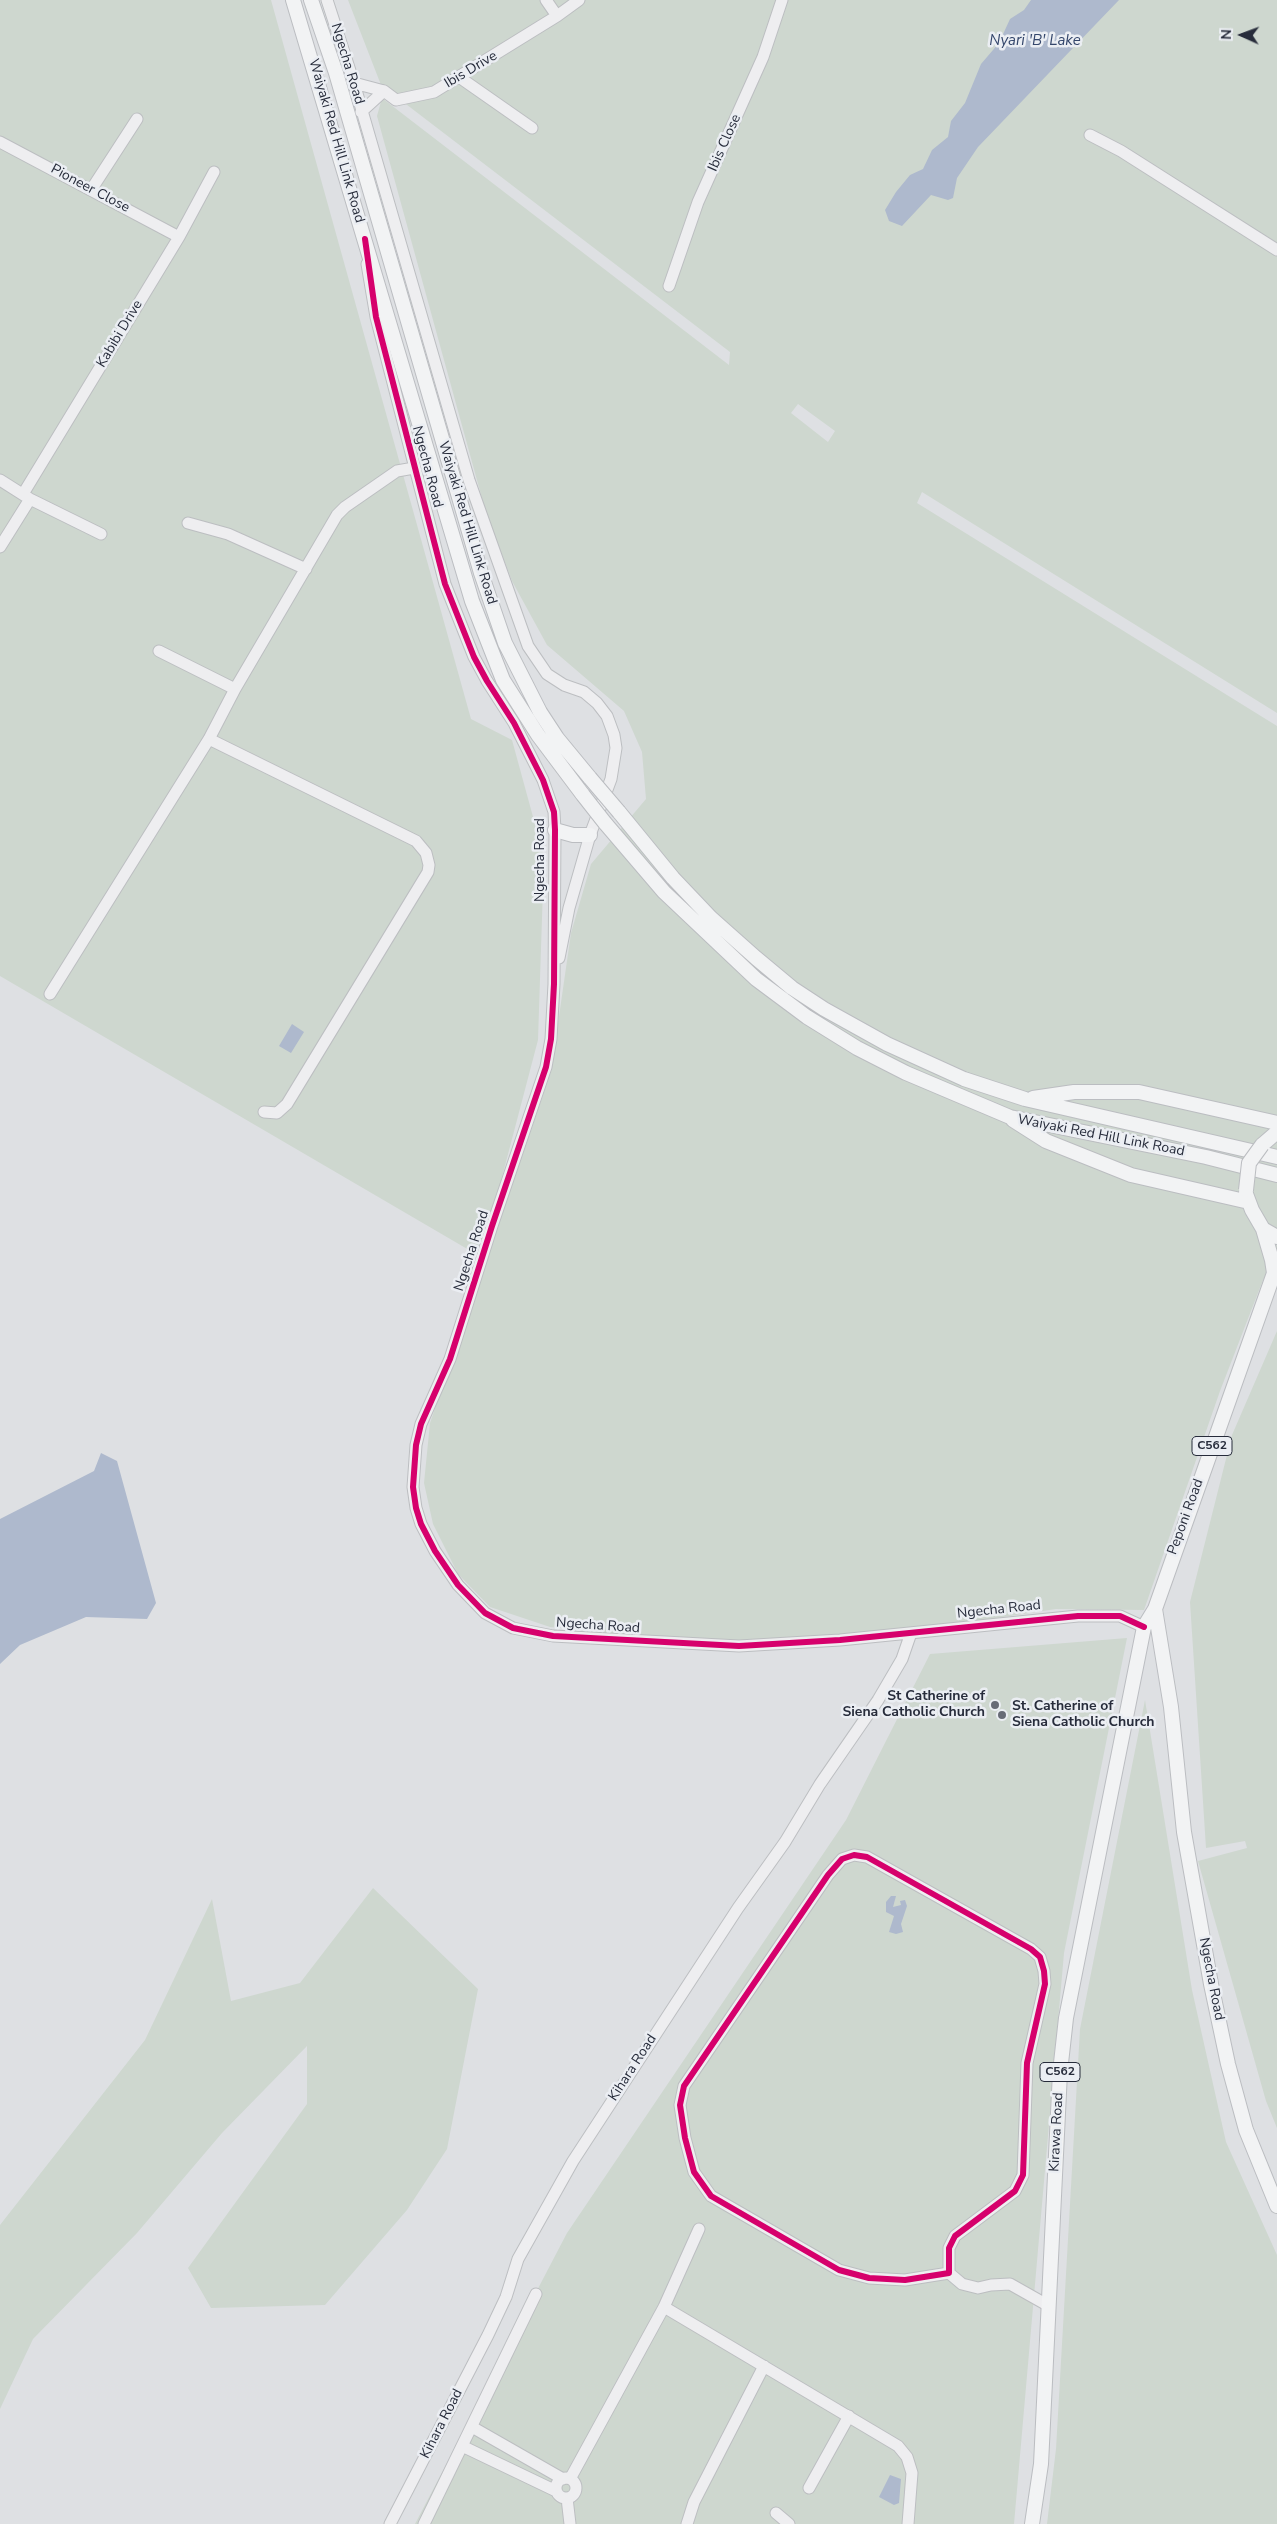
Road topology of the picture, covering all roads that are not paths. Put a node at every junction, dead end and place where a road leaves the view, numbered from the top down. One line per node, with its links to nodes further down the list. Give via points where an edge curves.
1 (293, 0): 19 (main road, Waiyaki Red Hill Link Road)
2 (311, 0): 21 (main road, Waiyaki Red Hill Link Road)
3 (327, 0): 9 (street, Ngecha Road)
4 (546, 0): 7 (street)
5 (579, 0): 7 (street, Ibis Drive)
6 (782, 0): 22 (street, Ibis Close, via 763,57 698,202)
7 (557, 16): 8 (street, Ibis Drive)
8 (460, 78): 10 (street, Ibis Drive, via 419,97 396,100); 13 (street)
9 (354, 83): 10 (street, Ibis Drive); 11 (street, Ngecha Road)
10 (384, 91): 11 (street)
11 (361, 112): 21 (street, Ngecha Road)
12 (137, 119): 17 (street)
13 (532, 128)
14 (1090, 135): 20 (street, via 1122,151)
15 (0, 142): 17 (street, Pioneer Close)
16 (214, 172): 18 (street, Kabibi Drive)
17 (91, 190): 18 (street, Pioneer Close)
18 (179, 237): 25 (street, Kabibi Drive)
19 (365, 239): 23 (street, Ngecha Road, via 376,317); 39 (main road, Waiyaki Red Hill Link Road, bridge, via 472,601 493,656 517,704 582,795 664,892 776,995 857,1048)
20 (1277, 250)
21 (401, 273): 34 (street, Ngecha Road, via 528,646 547,674 584,692 602,709 611,726 616,748 614,764); 37 (main road, Waiyaki Red Hill Link Road, bridge, via 481,573 505,643 540,712 673,878 711,918 792,988 824,1009 937,1068)
22 (669, 286)
23 (414, 468): 29 (street, via 397,471 345,507 337,515); 33 (street, Ngecha Road, via 446,584 464,632 487,682 514,723 543,780 554,812)
24 (0, 480): 25 (street)
25 (27, 496): 27 (street); 28 (street, Kabibi Drive)
26 (188, 523): 29 (street, via 228,534)
27 (101, 534)
28 (0, 547)
29 (306, 569): 31 (street)
30 (159, 651): 31 (street)
31 (235, 689): 32 (street)
32 (209, 739): 36 (street); 38 (street, via 416,841 426,853 429,865 428,872 287,1104 277,1113)
33 (556, 830): 34 (main road); 35 (street, Ngecha Road)
34 (590, 836): 35 (street, Ngecha Road, via 569,908)
35 (554, 984): 50 (street, Ngecha Road, via 551,1039 538,1095 450,1359 421,1424 416,1445 413,1487 416,1508 435,1551 458,1585 485,1613 513,1628 553,1636 739,1646)
36 (50, 994)
37 (1025, 1099): 40 (main road, via 1074,1092 1139,1092); 42 (main road, Waiyaki Red Hill Link Road)
38 (264, 1112)
39 (1010, 1118): 43 (main road, Waiyaki Red Hill Link Road, via 1206,1157); 44 (main road, via 1046,1141 1131,1175)
40 (1277, 1123)
41 (1277, 1132): 44 (main road, bridge, via 1262,1145 1249,1164)
42 (1277, 1157)
43 (1277, 1175)
44 (1247, 1196): 45 (main road, Peponi Road)
45 (1263, 1229): 46 (main road); 47 (main road, Peponi Road / C562)
46 (1277, 1237)
47 (1274, 1280): 48 (main road, Peponi Road / C562)
48 (1155, 1609): 49 (main road); 51 (main road, Ngecha Road, via 1171,1707 1184,1832 1211,1984 1246,2130)
49 (1144, 1626): 50 (street, Ngecha Road, via 1120,1616 1078,1616); 55 (main road, Kirawa Road / C562, via 1066,2018 1060,2072)
50 (911, 1633): 66 (street, Kihara Road, via 902,1659 878,1700 573,2161 518,2259 506,2297 488,2335)
51 (1277, 2206)
52 (699, 2229): 56 (street)
53 (949, 2272): 53 (street, via 905,2280 869,2278 839,2270 714,2198 700,2183 692,2167 680,2105 684,2086 828,1874 848,1856 867,1857 1031,1949 1040,1957 1044,1971 1045,1984 1027,2062 1024,2175 1015,2191 955,2236 949,2248); 55 (street, via 962,2284 978,2288 1010,2284)
54 (536, 2294): 59 (street)
55 (1049, 2306): 72 (main road, Kirawa Road / C562, via 1041,2464)
56 (664, 2307): 57 (street); 61 (street)
57 (764, 2366): 58 (street); 69 (street, via 694,2502)
58 (849, 2416): 62 (street); 71 (street, via 892,2441 907,2457 912,2473)
59 (472, 2427): 60 (street); 61 (street)
60 (462, 2446): 63 (street); 67 (street)
61 (567, 2479): 63 (street, via 558,2482); 64 (street, via 576,2490)
62 (809, 2488)
63 (556, 2491): 64 (street)
64 (567, 2498): 68 (street)
65 (776, 2513): 70 (street)
66 (390, 2524)
67 (424, 2524)
68 (570, 2524)
69 (687, 2524)
70 (789, 2524)
71 (908, 2524)
72 (1032, 2524)

